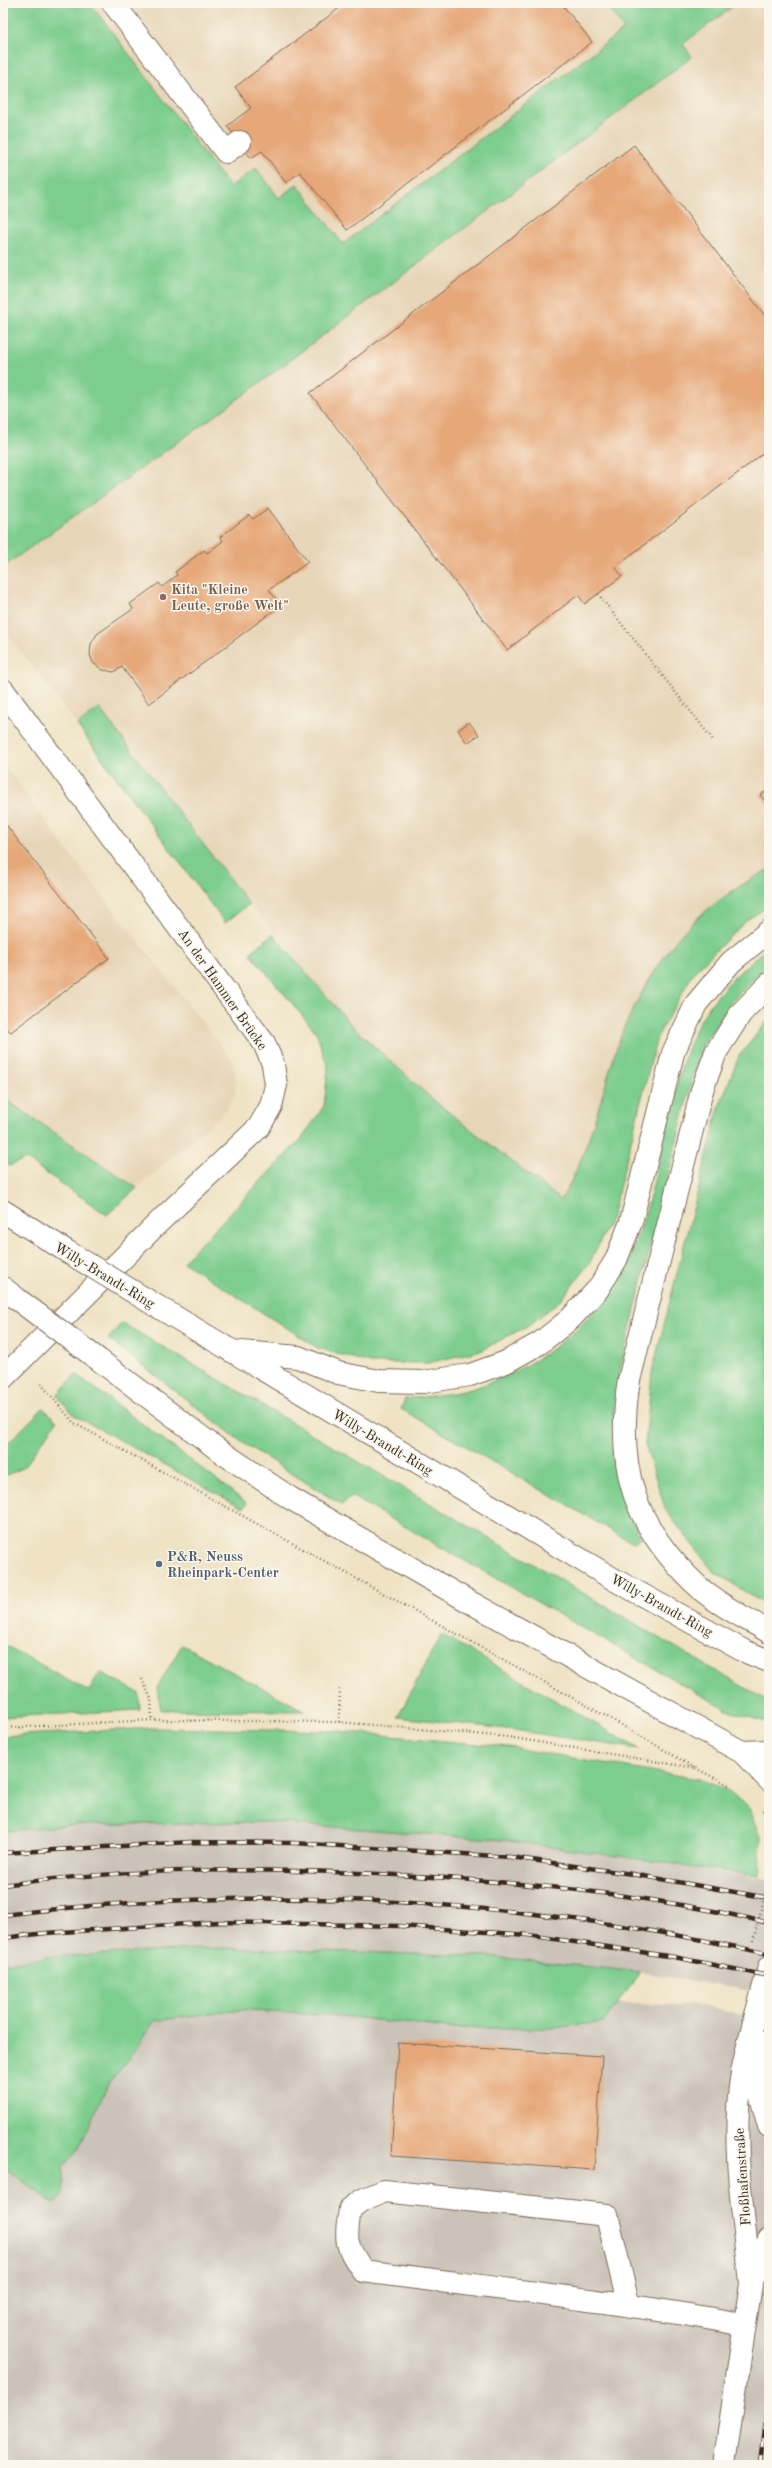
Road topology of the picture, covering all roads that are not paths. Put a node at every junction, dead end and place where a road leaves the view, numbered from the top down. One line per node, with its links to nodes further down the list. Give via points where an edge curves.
1 (113, 3): 2 (main road, via 226,152)
2 (240, 142)
3 (3, 690): 9 (main road, An der Hammer Brücke, via 264,1043 273,1064 276,1085 272,1106 259,1127 159,1222)
4 (769, 931): 8 (main road, via 731,962 696,1004 673,1054 631,1222 616,1260 598,1289 570,1319 540,1343 506,1362 470,1375 422,1382 379,1381 338,1373 298,1357)
5 (769, 984): 10 (main road, via 741,1013 716,1052 702,1090 628,1380 623,1416 624,1451 632,1489 645,1522 668,1556 703,1591)
6 (3, 1211): 8 (main road, Willy-Brandt-Ring, bridge)
7 (10, 1294): 13 (main road, bridge, via 220,1451 290,1498 468,1601)
8 (231, 1351): 11 (main road, Willy-Brandt-Ring, via 615,1580 744,1651)
9 (3, 1378)
10 (769, 1632)
11 (769, 1661)
12 (769, 1751): 13 (main road)
13 (742, 1752): 14 (main road)
14 (769, 1780)
15 (769, 1967): 16 (main road, Floßhafenstraße)
16 (760, 2000): 17 (main road, Floßhafenstraße, via 759,2090); 19 (main road, Floßhafenstraße, via 741,2078 738,2134)
17 (769, 2126)
18 (769, 2239): 19 (main road, Floßhafenstraße)
19 (751, 2284): 21 (main road, Floßhafenstraße)
20 (629, 2307): 20 (main road, via 363,2271 348,2249 347,2227 350,2209 362,2200 384,2191 607,2215); 21 (main road)
21 (745, 2325): 22 (main road, Floßhafenstraße)
22 (724, 2465)

